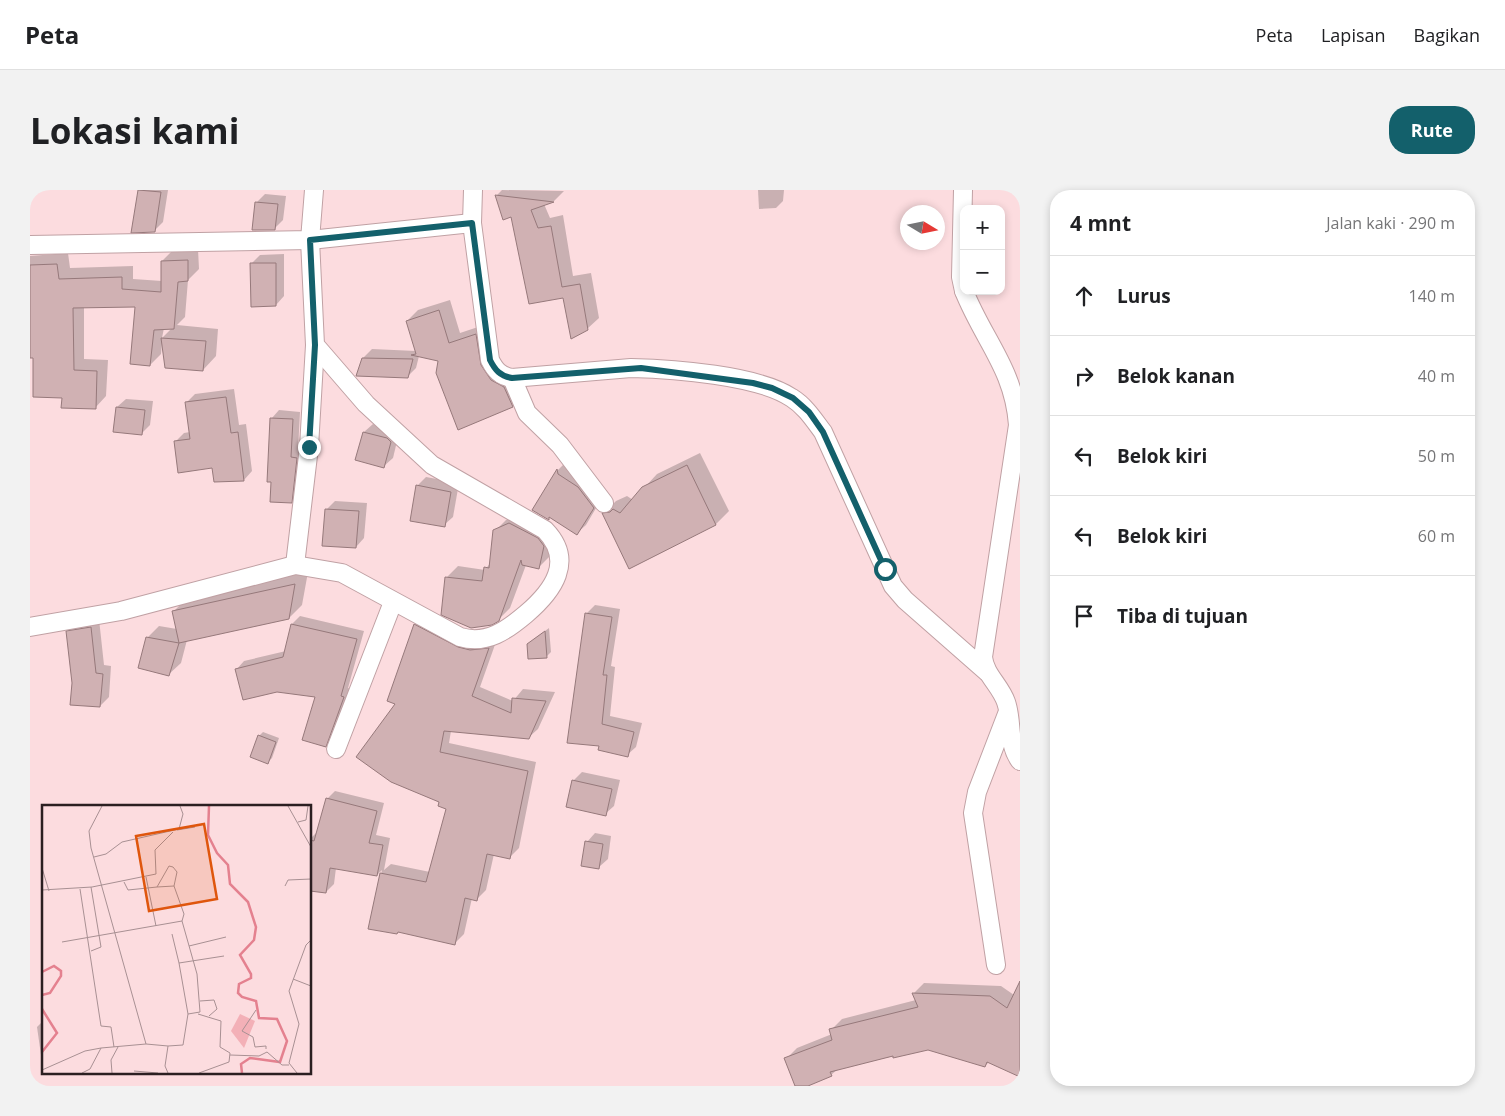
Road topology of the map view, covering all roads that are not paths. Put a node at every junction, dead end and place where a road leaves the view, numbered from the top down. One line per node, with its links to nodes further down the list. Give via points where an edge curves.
1 (314, 190): 5 (street)
2 (473, 190): 4 (street)
3 (963, 190): 7 (street)
4 (472, 223): 5 (street); 10 (street, via 490,360 500,375)
5 (310, 240): 6 (street); 9 (street)
6 (30, 244)
7 (962, 250)
8 (966, 295): 15 (street, via 1008,376 1018,425 983,650)
9 (315, 345): 12 (street, via 309,447); 13 (street, via 366,404 432,465 545,530 559,551 559,570 549,591 516,622 488,638 460,637)
10 (512, 378): 11 (street, via 528,413 560,445); 15 (street, via 650,369 753,383 793,398 809,412 823,432 893,586)
11 (604, 503)
12 (295, 565): 13 (street, via 342,573); 14 (street, via 120,611)
13 (393, 602): 17 (street)
14 (30, 628)
15 (987, 672): 16 (street, via 1003,695)
16 (1008, 711): 18 (street, via 1012,743); 19 (street, via 973,814)
17 (336, 749)
18 (1020, 761)
19 (996, 965)

